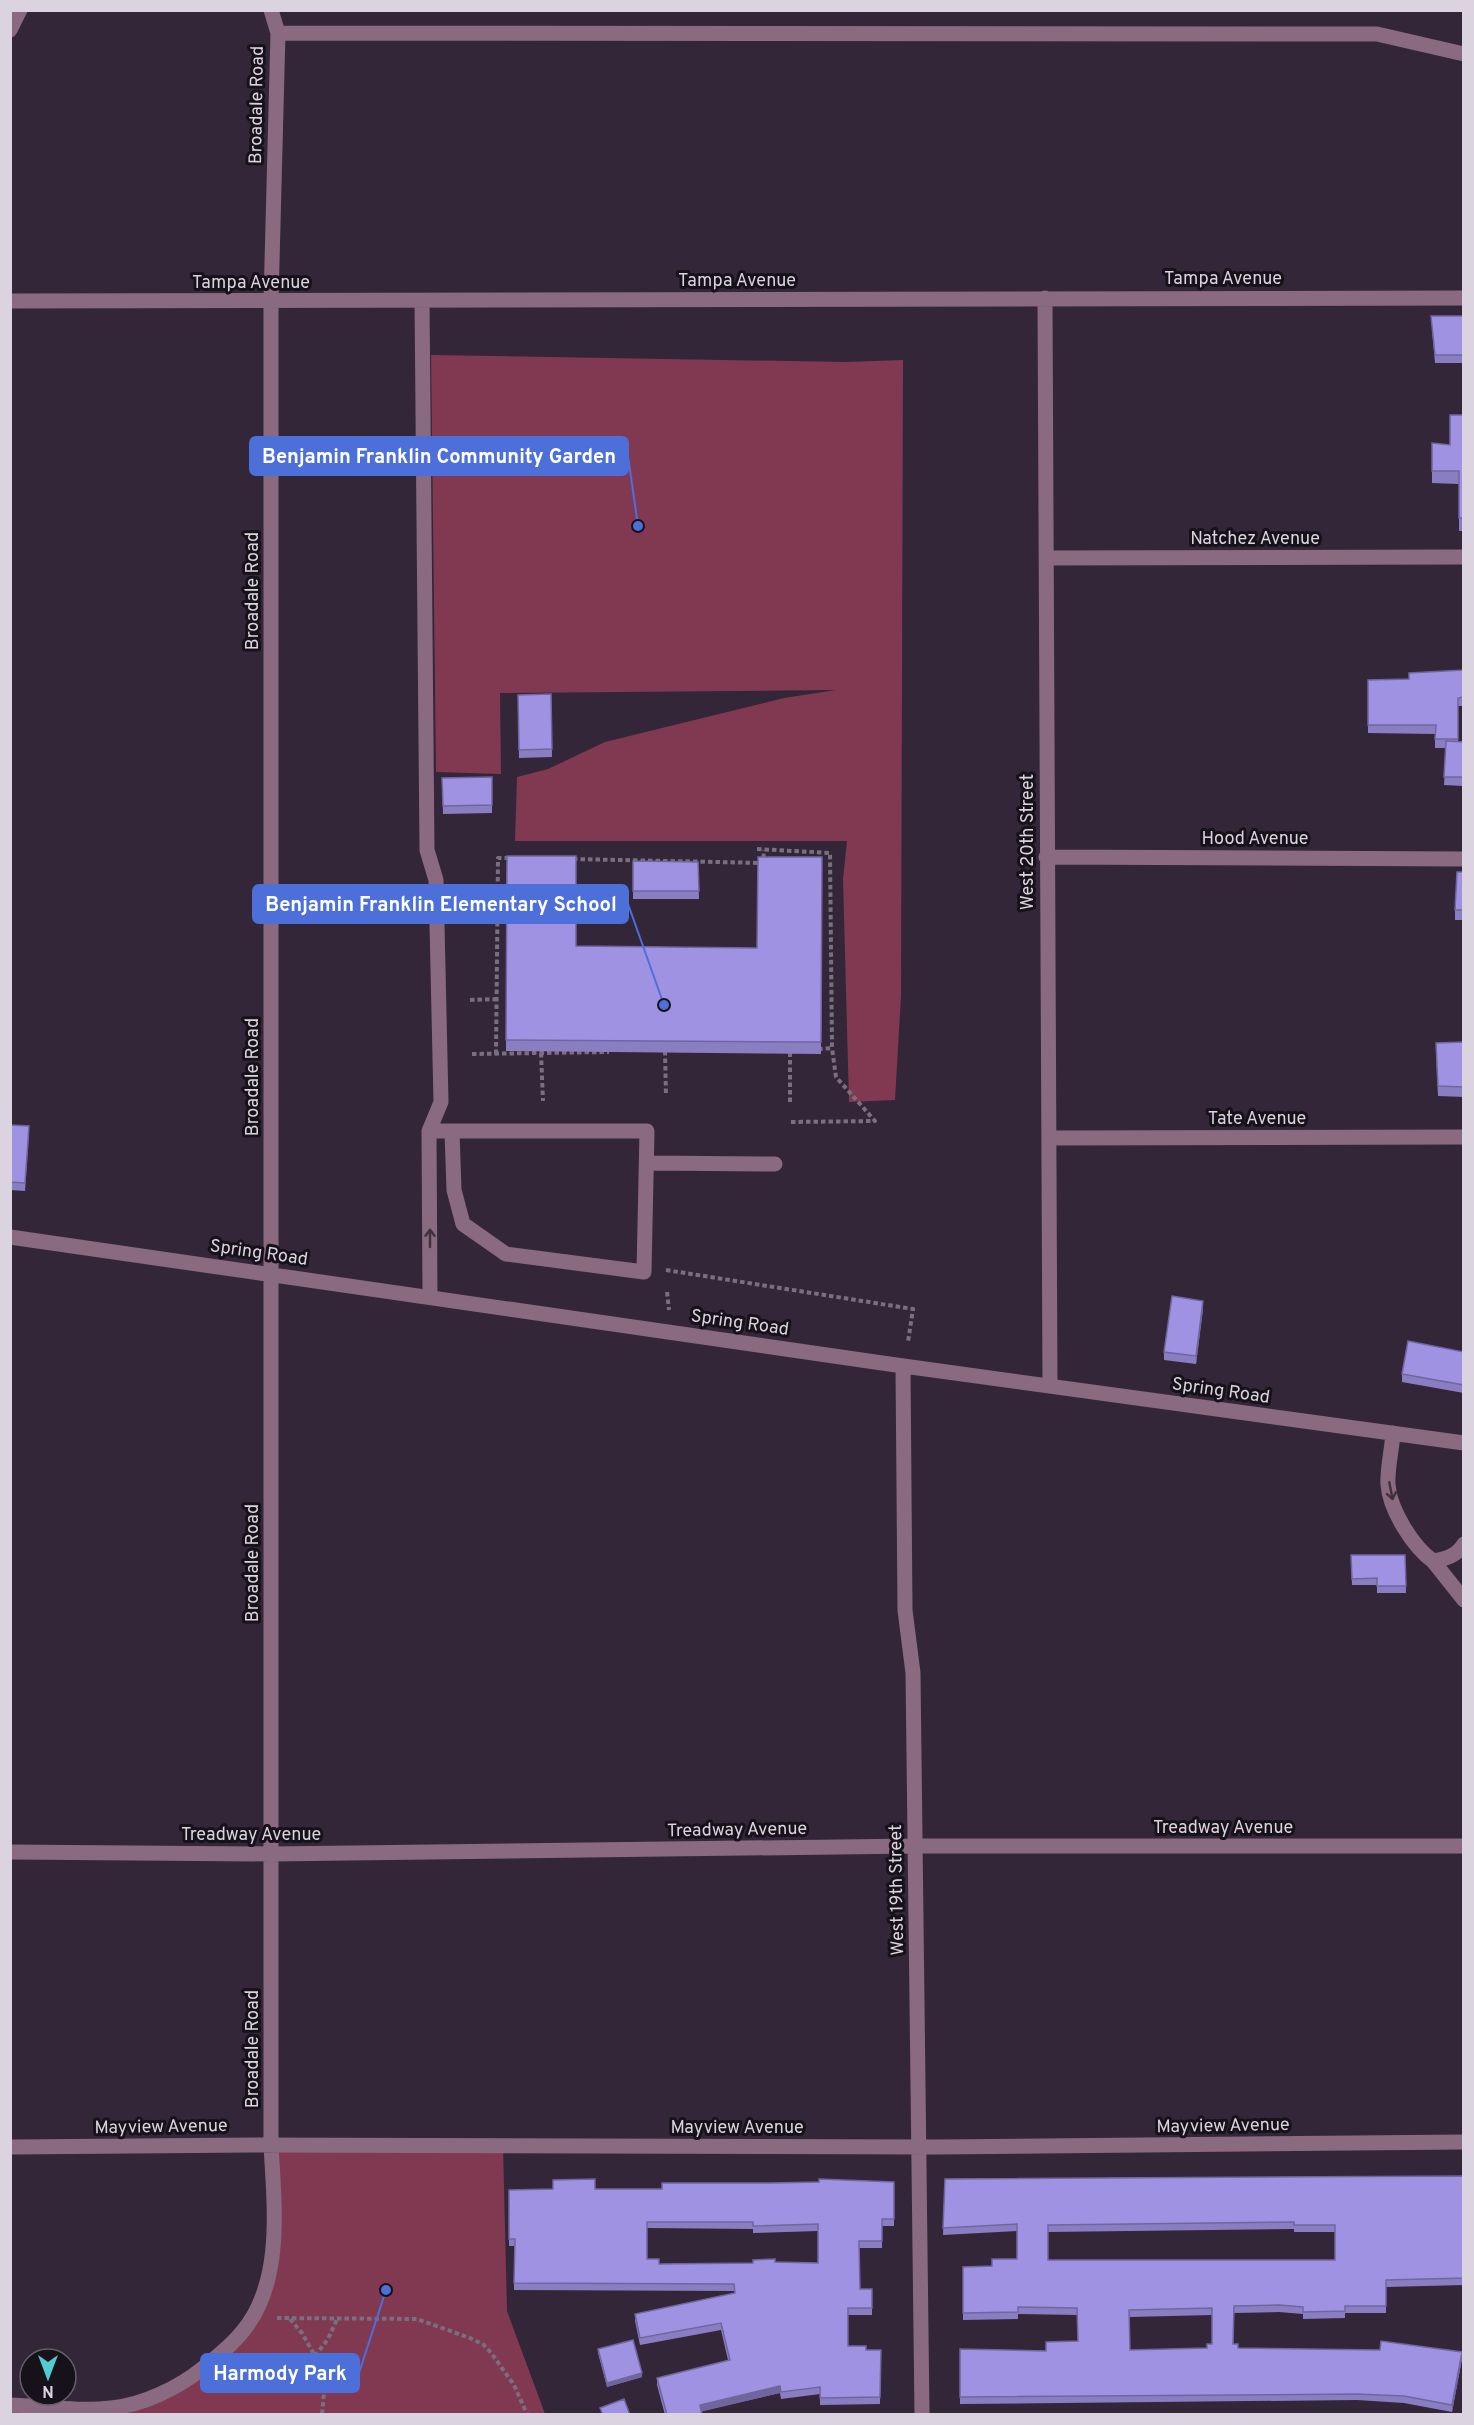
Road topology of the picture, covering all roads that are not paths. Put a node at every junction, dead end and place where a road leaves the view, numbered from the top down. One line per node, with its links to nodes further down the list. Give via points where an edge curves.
1 (20, 10): 3 (street)
2 (271, 10): 4 (street, Broadale Road)
3 (10, 30)
4 (278, 33): 5 (street, via 1377,34); 10 (street, Broadale Road)
5 (1464, 54)
6 (1045, 298): 7 (street, Tampa Avenue); 8 (street, Tampa Avenue); 12 (street, West 20th Street)
7 (1464, 298)
8 (422, 300): 10 (street, Tampa Avenue); 15 (street, via 426,850 436,880 441,1102)
9 (10, 301): 10 (street, Tampa Avenue)
10 (271, 301): 22 (street, Broadale Road)
11 (1464, 557): 12 (street, Natchez Avenue)
12 (1046, 558): 13 (street, West 20th Street)
13 (1046, 857): 14 (street, Hood Avenue); 18 (street, West 20th Street)
14 (1464, 859)
15 (429, 1131): 16 (street); 23 (street, one-way to 15)
16 (452, 1131): 19 (street, via 647,1131); 19 (street, via 454,1190 463,1224 506,1254 644,1272)
17 (1464, 1137): 18 (street, Tate Avenue)
18 (1050, 1138): 25 (street, West 20th Street)
19 (647, 1163): 20 (street)
20 (775, 1164)
21 (10, 1237): 22 (street, Spring Road)
22 (271, 1273): 23 (street, Spring Road); 34 (street, Broadale Road)
23 (430, 1296): 24 (street, Spring Road)
24 (903, 1366): 25 (street, Spring Road); 31 (street, West 19th Street, via 906,1610 913,1673)
25 (1050, 1386): 26 (street, Spring Road)
26 (1394, 1433): 27 (street, Spring Road); 29 (street, one-way to 29, via 1388,1486 1417,1546)
27 (1464, 1443)
28 (1464, 1544): 29 (street, via 1447,1558)
29 (1433, 1561): 30 (street)
30 (1464, 1600)
31 (915, 1846): 32 (street, Treadway Avenue); 34 (street, Treadway Avenue); 38 (street, West 19th Street)
32 (1464, 1846)
33 (10, 1852): 34 (street, Treadway Avenue)
34 (271, 1854): 36 (street, Broadale Road)
35 (1464, 2142): 38 (street, Mayview Avenue)
36 (271, 2145): 37 (street, Mayview Avenue); 38 (street, Mayview Avenue); 39 (street, Broadale Road, via 274,2224 268,2279 261,2301 244,2330 220,2355 164,2392 112,2408)
37 (10, 2147)
38 (920, 2147): 40 (street, West 19th Street)
39 (10, 2405)
40 (922, 2415)

